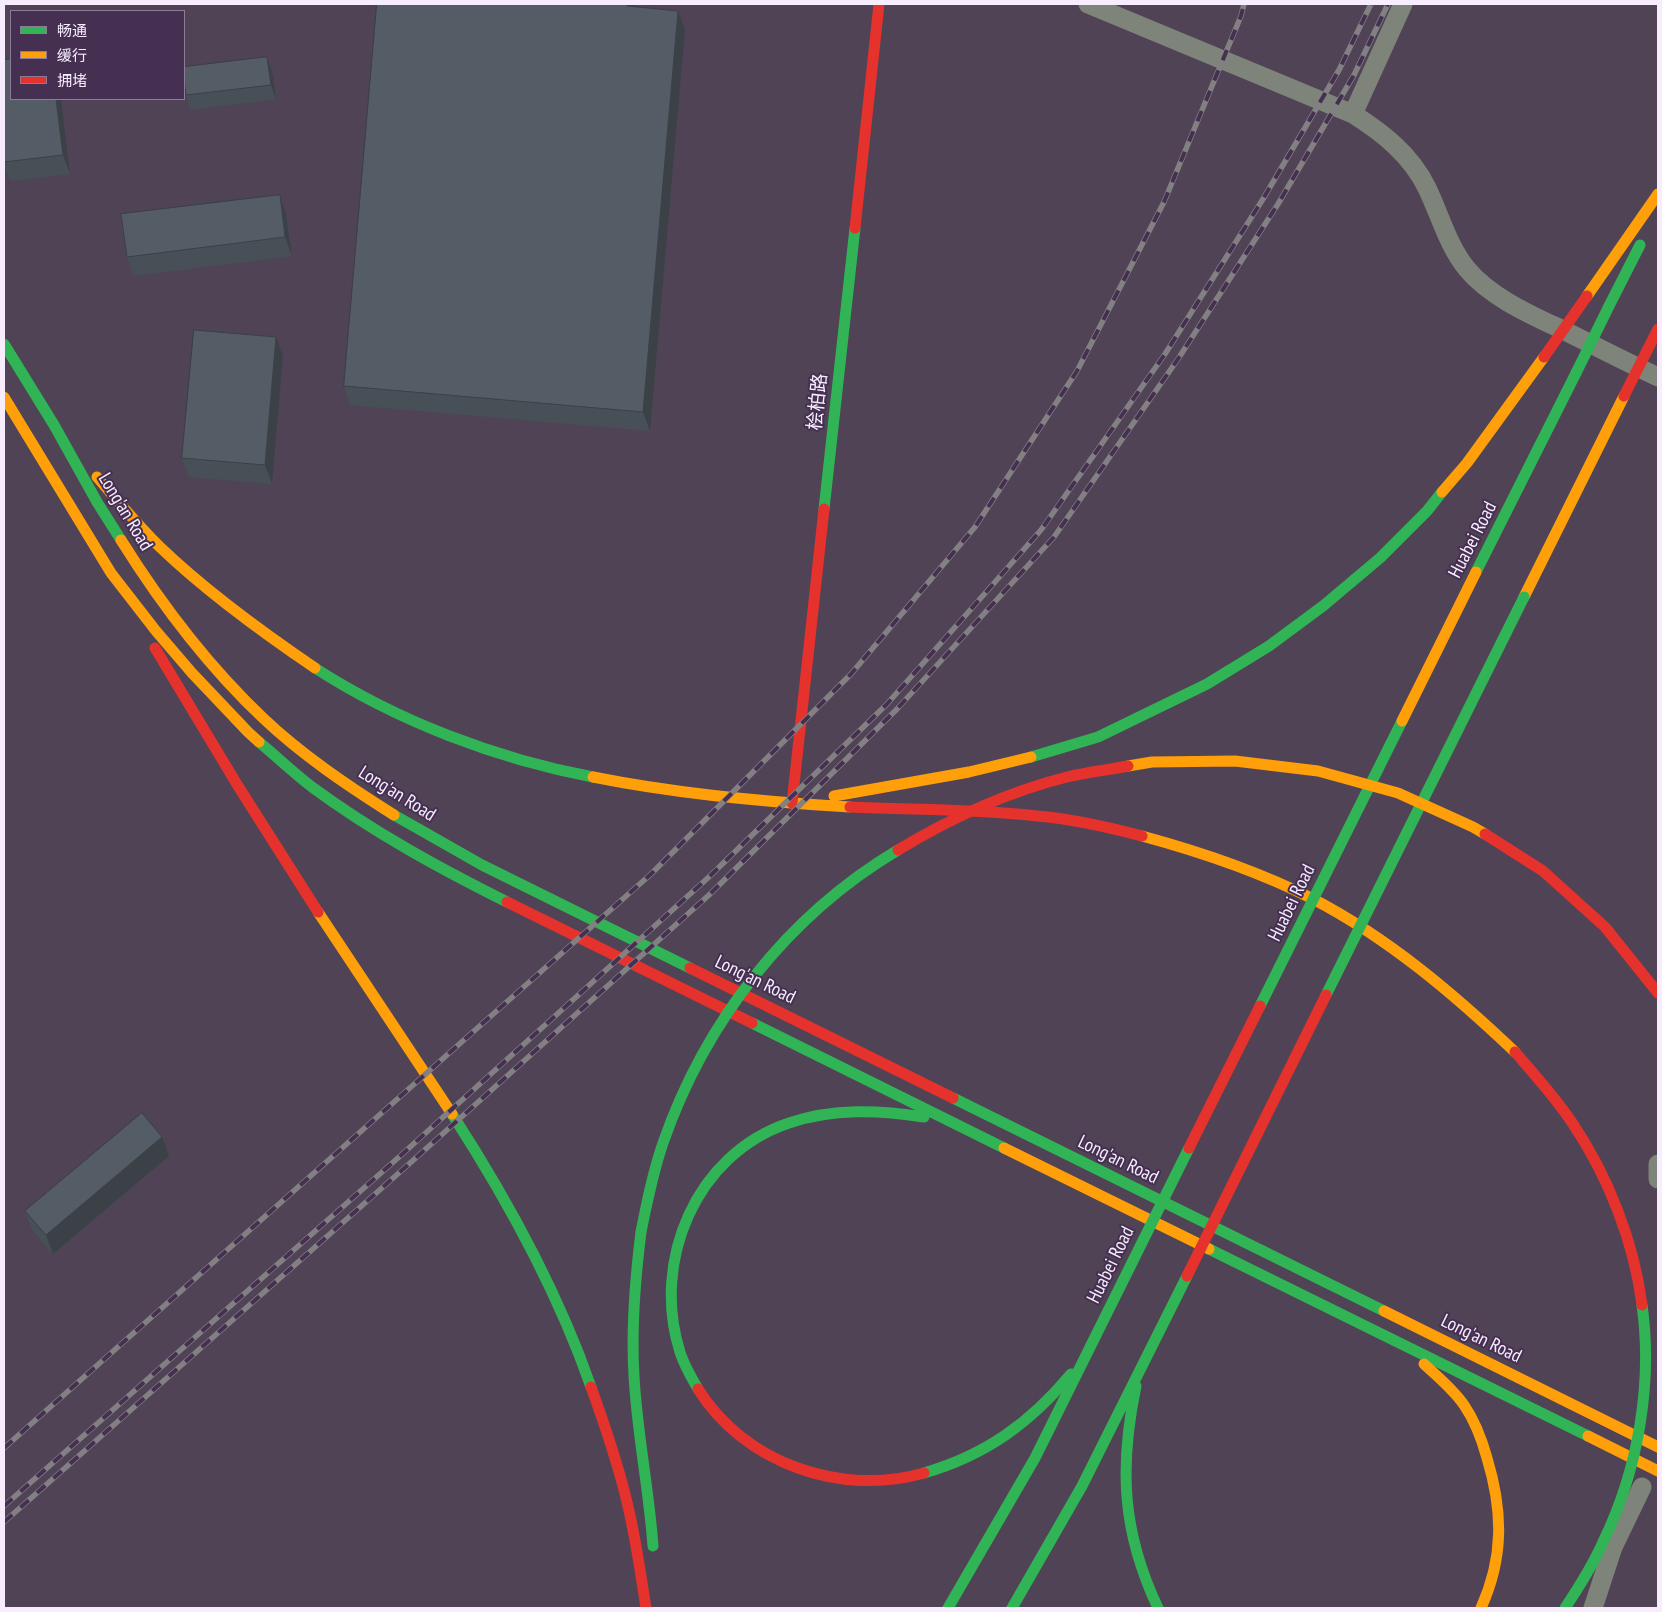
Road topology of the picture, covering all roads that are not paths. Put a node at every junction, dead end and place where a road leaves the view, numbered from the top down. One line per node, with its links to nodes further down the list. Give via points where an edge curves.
1 (878, 4): 13 (main road, 桧柏路)
2 (1088, 4): 4 (street)
3 (1403, 4): 4 (street)
4 (1353, 114): 9 (street, via 1375,128 1413,164 1455,253 1468,271 1520,309)
5 (1658, 194): 13 (main road, bridge, via 1467,463 1427,511 1323,606 1269,646 1208,684 1098,737 968,772)
6 (1658, 208): 19 (main road, Huabei Road, bridge)
7 (1658, 329): 20 (main road, bridge)
8 (4, 344): 11 (main road, Long'an Road)
9 (1658, 377)
10 (4, 397): 12 (main road, Long'an Road)
11 (54, 425): 13 (main road, via 161,547 222,600 340,684 403,716 479,747 549,768 625,783); 21 (main road, Long'an Road, via 135,562 208,660 263,718 324,769 393,815 500,873)
12 (111, 573): 15 (main road, Long'an Road, via 192,673 248,732 311,786 381,834 473,885); 26 (main road, via 195,718 489,1173 534,1257 574,1344 608,1434 634,1528)
13 (792, 803): 32 (main road, bridge, via 991,811 1052,818 1107,827 1165,842 1233,865 1321,904 1386,944 1472,1010 1515,1052 1550,1091 1580,1135 1605,1184 1637,1276 1644,1318 1643,1403 1629,1477 1595,1558)
14 (1658, 993): 24 (main road, bridge, via 1616,937 1541,870 1499,842 1406,795 1312,769 1257,761 1207,759 1116,766 1066,776 1018,792 972,809 930,830 887,855 842,889 801,924 767,961 707,1046 667,1133 652,1179 641,1232 632,1323 634,1376)
15 (964, 1128): 18 (main road, Long'an Road); 19 (main road, bridge, via 923,1116 884,1111 844,1111 803,1118 768,1131 736,1152 712,1174 690,1206 676,1244 671,1281 672,1312 679,1350 696,1386 714,1412 736,1433 791,1467 852,1480 883,1480 918,1476 950,1467 980,1452 1045,1405)
16 (1658, 1164): 17 (street)
17 (1658, 1179)
18 (1389, 1338): 22 (main road, Long'an Road); 31 (main road, via 1419,1359 1465,1406 1492,1470 1500,1527 1494,1578)
19 (1090, 1347): 28 (main road, Huabei Road, bridge, via 1035,1458)
20 (1142, 1364): 29 (main road, bridge, via 1082,1486); 30 (main road, bridge, via 1128,1428 1127,1498 1139,1564)
21 (1658, 1447)
22 (1658, 1471)
23 (1642, 1487): 33 (street, via 1613,1547)
24 (654, 1560)
25 (654, 1584): 27 (main road)
26 (646, 1608)
27 (655, 1608)
28 (948, 1608)
29 (1012, 1608)
30 (1158, 1608)
31 (1482, 1608)
32 (1564, 1608)
33 (1593, 1608)

